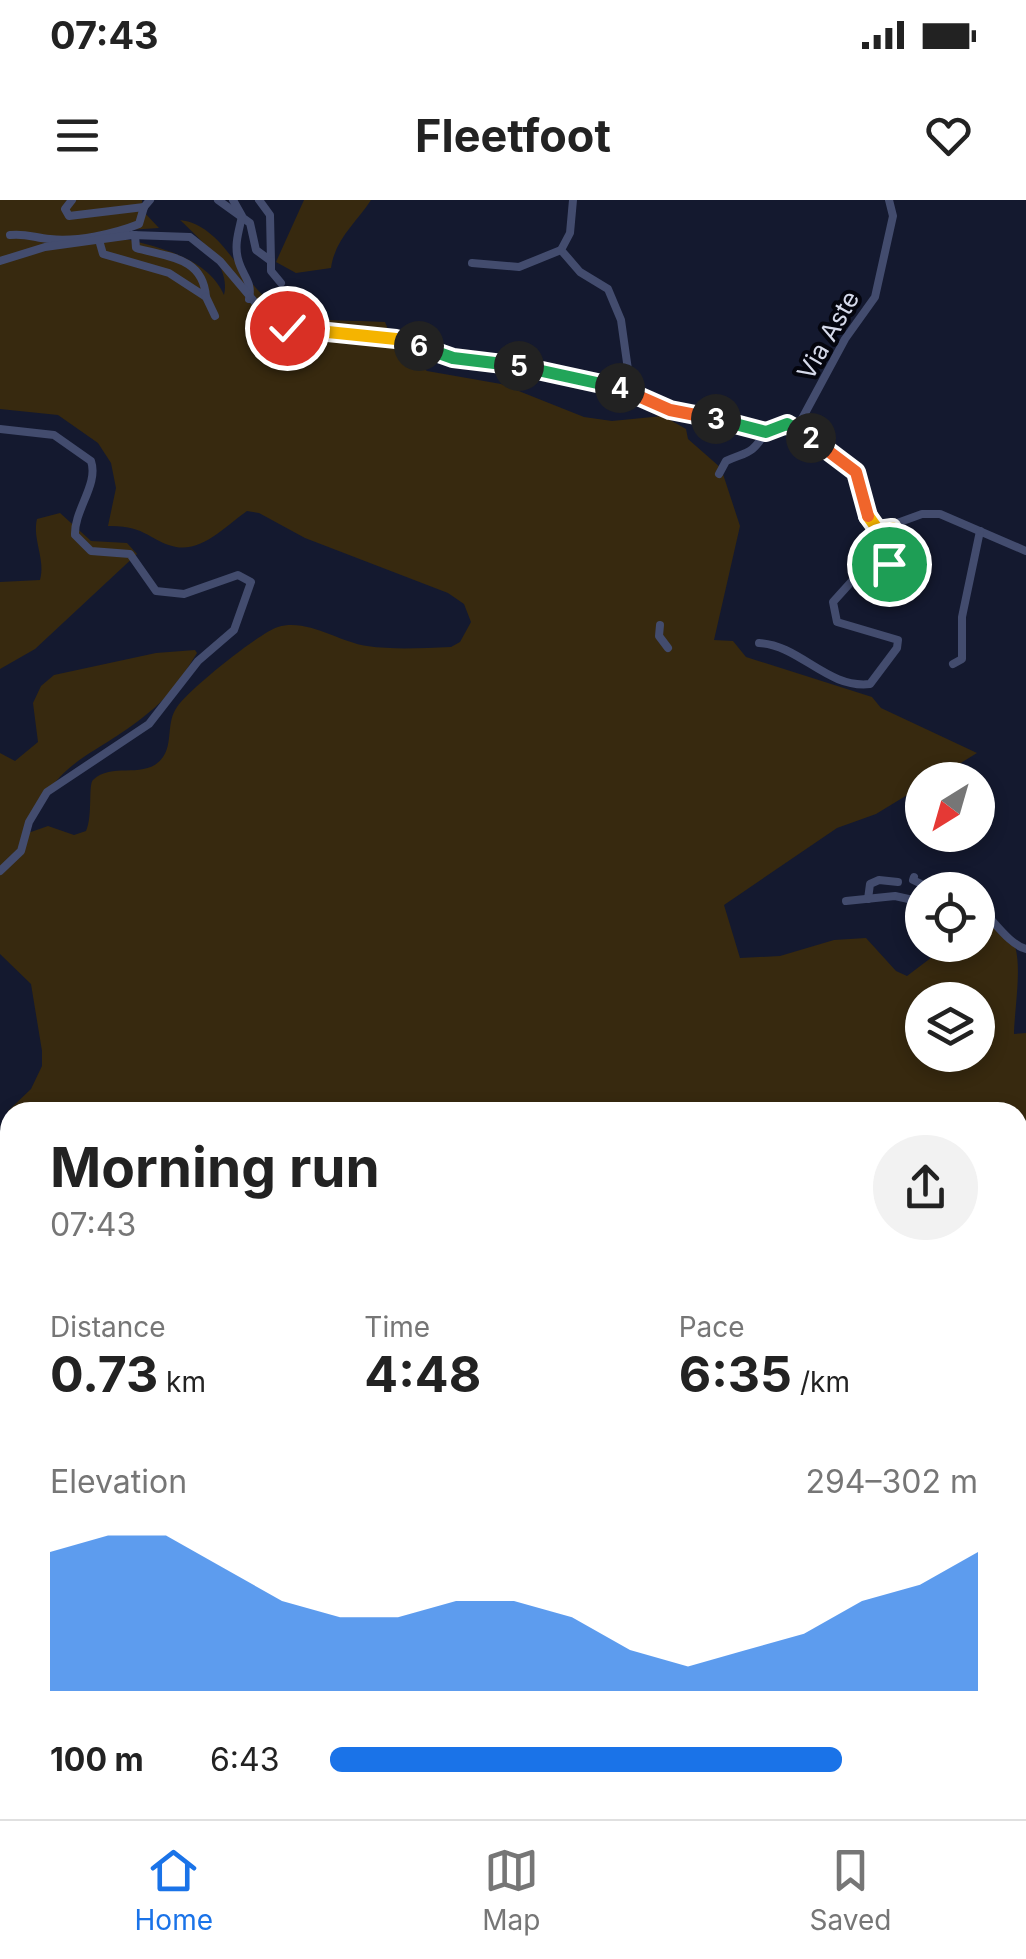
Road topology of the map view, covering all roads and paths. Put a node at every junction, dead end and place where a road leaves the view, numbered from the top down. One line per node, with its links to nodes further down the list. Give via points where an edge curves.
1 (72, 200): 7 (street, via 68,216)
2 (218, 200): 8 (street)
3 (233, 200): 8 (street)
4 (259, 200): 14 (street, via 270,214)
5 (574, 200): 12 (street)
6 (889, 200): 22 (street, Via Aste, via 892,216 875,297)
7 (147, 204): 9 (street, via 139,224 120,230 56,239)
8 (242, 216): 14 (street, via 256,250); 18 (street, via 237,259 252,285)
9 (10, 235)
10 (136, 235): 11 (street); 17 (street, via 136,248 186,262); 18 (street, via 199,242)
11 (98, 240): 13 (street); 17 (street, via 103,254 169,273)
12 (561, 250): 15 (street, via 520,267); 20 (street, via 610,295 623,329)
13 (0, 261)
14 (271, 262): 16 (street)
15 (472, 263)
16 (281, 283)
17 (206, 297): 19 (street)
18 (250, 299): 20 (street, via 287,328 396,339 453,358 530,367)
19 (216, 316)
20 (631, 391): 23 (street, via 670,410)
21 (0, 428): 32 (street, via 54,435 93,464 75,520 75,535 92,551 130,554 156,590 184,594 238,575 251,582 238,625 148,724 47,792 18,856)
22 (797, 428): 23 (street, via 782,423); 25 (street, via 856,472 874,528)
23 (766, 432): 24 (street, via 756,449 726,462)
24 (719, 474)
25 (892, 528): 26 (street, via 922,514 940,514); 29 (street, via 908,570 871,560 833,602 837,622 898,640 872,682 843,680)
26 (980, 532): 27 (street); 31 (street, via 962,617 962,658)
27 (1026, 551)
28 (660, 625): 30 (street)
29 (759, 643)
30 (668, 648)
31 (953, 664)
32 (0, 872)
33 (898, 882): 34 (street, via 870,884)
34 (868, 898): 35 (street); 36 (street)
35 (905, 898)
36 (846, 901)
37 (995, 921): 38 (street, via 1012,944)
38 (1026, 949)

